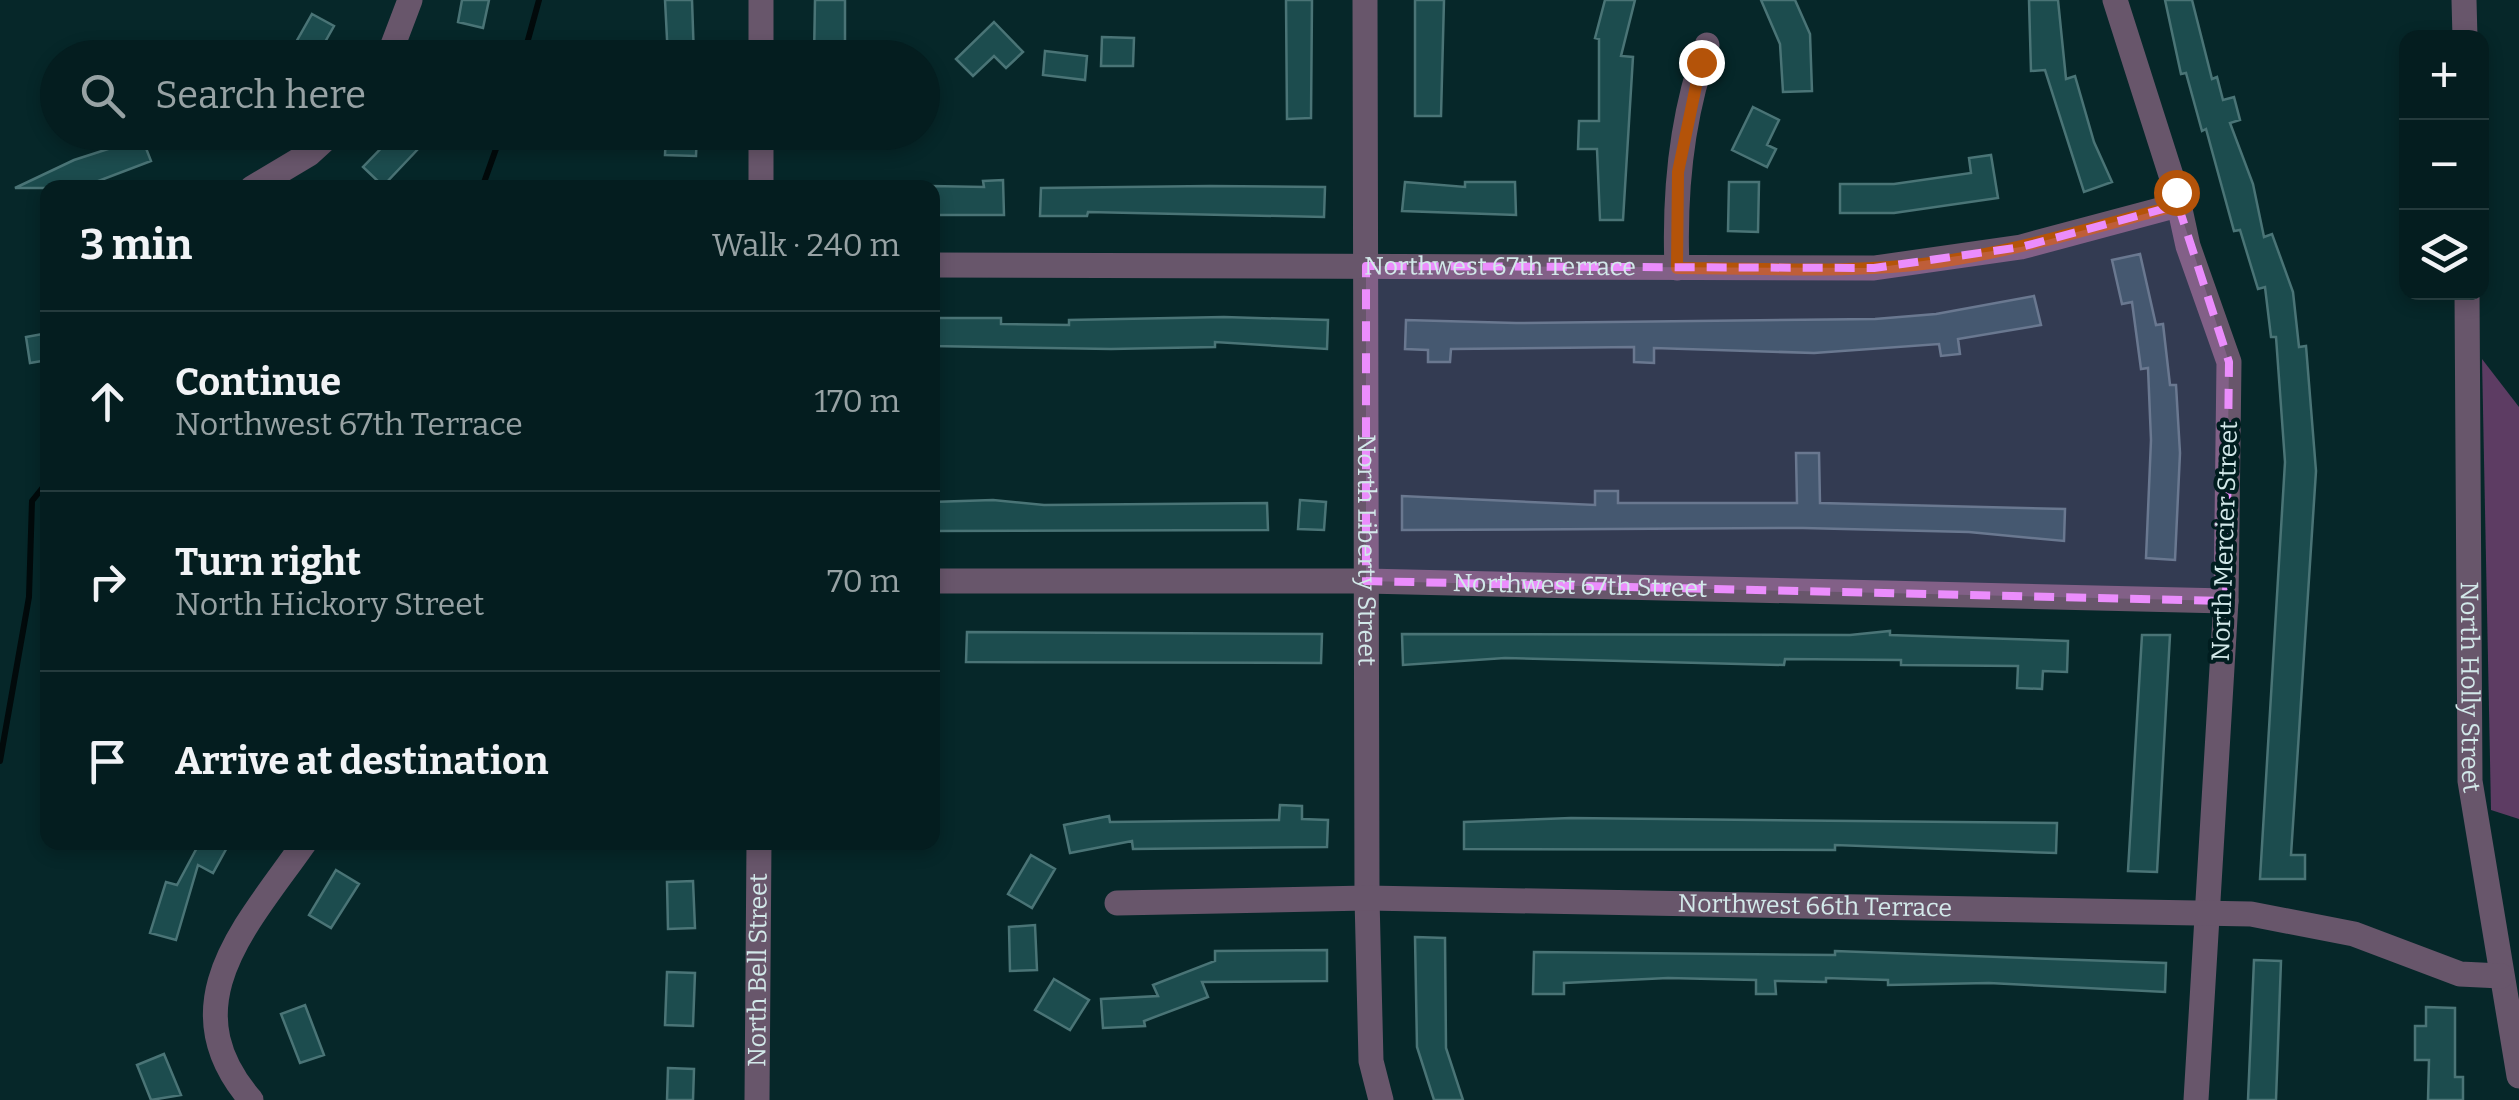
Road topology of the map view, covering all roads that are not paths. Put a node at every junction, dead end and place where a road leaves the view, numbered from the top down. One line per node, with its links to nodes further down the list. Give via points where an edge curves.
1 (410, 0): 7 (street)
2 (760, 0): 8 (street)
3 (1365, 0): 16 (street, North Liberty Street)
4 (2116, 0): 14 (street, North Mercier Street)
5 (2464, 0): 6 (street)
6 (2464, 30)
7 (395, 40)
8 (760, 40)
9 (1707, 45): 17 (street, via 1678,172)
10 (313, 150): 12 (street)
11 (760, 150): 13 (street)
12 (265, 180)
13 (760, 180)
14 (2178, 205): 17 (street, Northwest 67th Terrace, via 1940,262); 21 (street, North Mercier Street, via 2230,362)
15 (940, 265): 16 (street, Northwest 67th Terrace)
16 (1366, 266): 17 (street, Northwest 67th Terrace); 20 (street, North Liberty Street)
17 (1677, 268)
18 (2466, 300): 27 (street, North Holly Street, via 2470,782)
19 (940, 581): 20 (street, Northwest 67th Street)
20 (1366, 581): 21 (street, Northwest 67th Street); 24 (street, North Liberty Street)
21 (2226, 601): 26 (street, North Mercier Street)
22 (300, 850): 29 (street, via 230,950 219,977 218,1036 234,1080)
23 (759, 850): 30 (street, North Bell Street)
24 (1367, 898): 25 (street, Northwest 66th Terrace); 26 (street, Northwest 66th Terrace); 31 (street, North Liberty Street, via 1371,1061)
25 (1117, 903)
26 (2207, 913): 27 (street, Northwest 66th Terrace, via 2287,919 2354,934); 32 (street, North Mercier Street)
27 (2508, 990): 28 (street, North Holly Street)
28 (2519, 1076)
29 (251, 1100)
30 (757, 1100)
31 (1381, 1100)
32 (2196, 1100)

